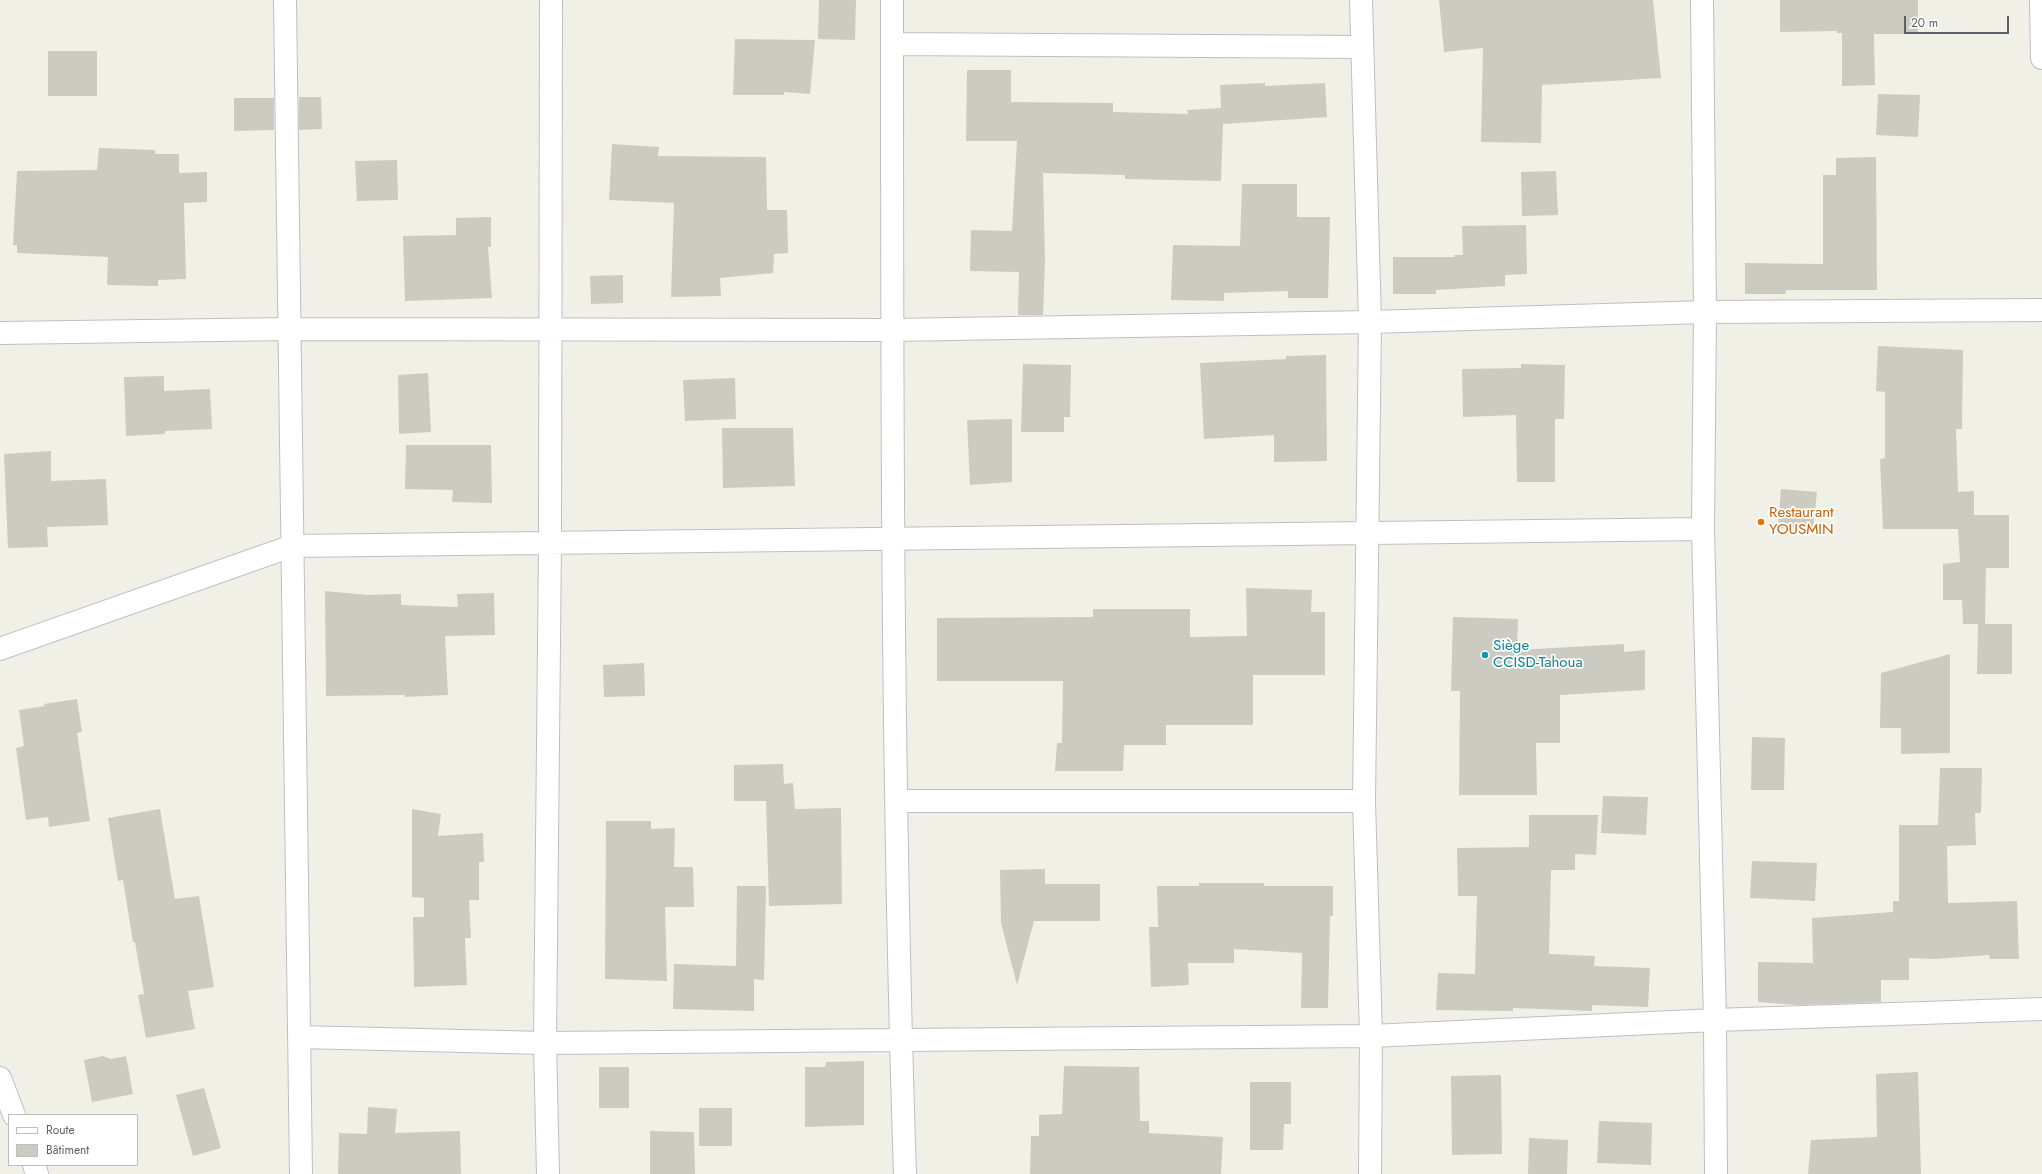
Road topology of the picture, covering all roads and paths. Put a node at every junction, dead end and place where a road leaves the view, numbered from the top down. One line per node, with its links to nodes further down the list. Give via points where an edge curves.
1 (286, 0): 13 (street)
2 (550, 0): 14 (street)
3 (892, 0): 7 (street)
4 (1361, 0): 8 (street)
5 (1702, 0): 11 (street)
6 (2041, 0): 9 (street)
7 (892, 44): 8 (street); 15 (street)
8 (1362, 47): 12 (street)
9 (2042, 58)
10 (2042, 310): 11 (street)
11 (1705, 312): 12 (street); 17 (street)
12 (1370, 322): 15 (street); 18 (street)
13 (289, 329): 14 (street); 16 (street); 21 (street)
14 (550, 330): 15 (street); 20 (street)
15 (893, 330): 19 (street)
16 (0, 334)
17 (1703, 529): 18 (street); 26 (street)
18 (1367, 532): 19 (street); 24 (street)
19 (893, 538): 20 (street); 23 (street)
20 (550, 542): 21 (street); 30 (street)
21 (292, 546): 22 (street); 28 (street)
22 (0, 650)
23 (898, 801): 24 (street); 29 (street)
24 (1364, 801): 27 (street)
25 (2042, 1009): 26 (street)
26 (1715, 1020): 27 (street); 37 (street)
27 (1371, 1036): 29 (street); 36 (street)
28 (299, 1037): 30 (street); 33 (street)
29 (901, 1039): 30 (street); 35 (street)
30 (545, 1043): 34 (street)
31 (0, 1078): 32 (street)
32 (14, 1114)
33 (301, 1174)
34 (548, 1174)
35 (905, 1174)
36 (1370, 1174)
37 (1716, 1174)

